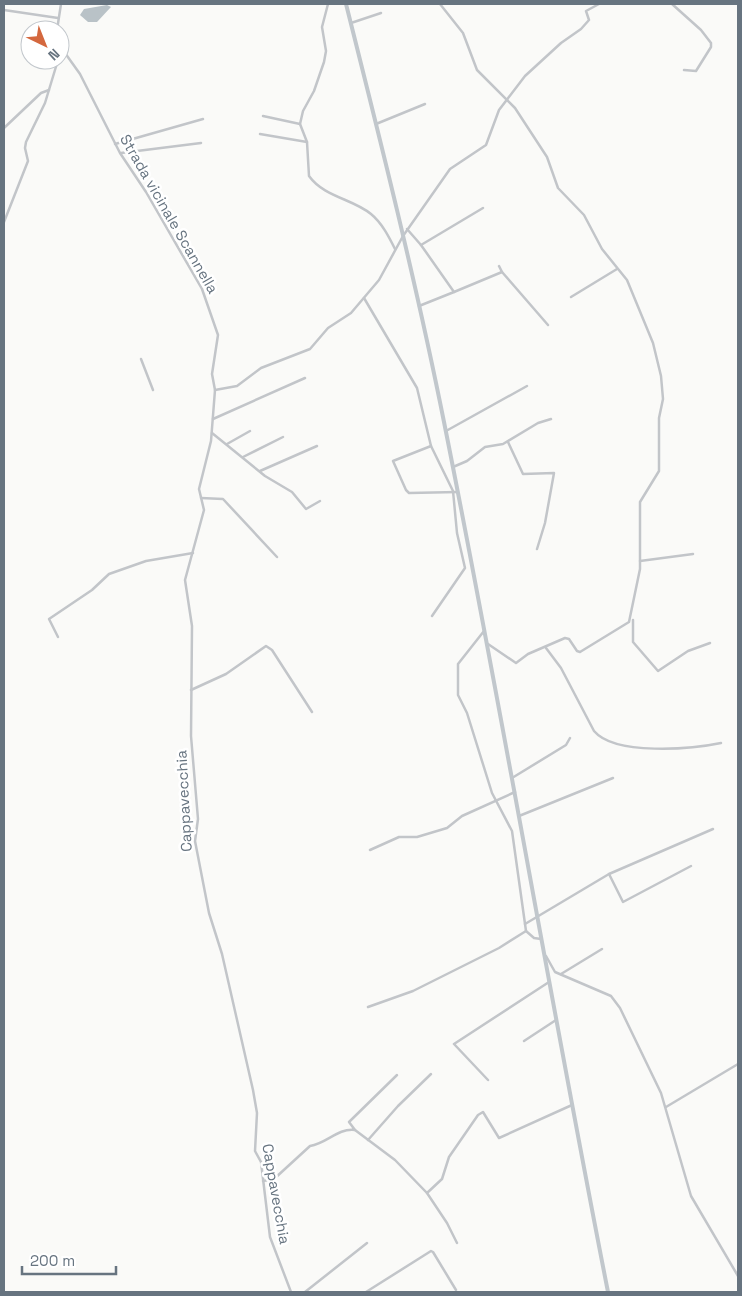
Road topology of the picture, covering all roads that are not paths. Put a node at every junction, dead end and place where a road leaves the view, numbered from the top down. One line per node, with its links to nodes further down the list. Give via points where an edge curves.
1 (61, 4): 9 (street)
2 (328, 4): 19 (street, via 322,27 326,50 324,62)
3 (346, 4): 10 (main road)
4 (440, 4): 15 (street, via 463,33 477,70)
5 (599, 4): 15 (street, via 586,11 589,20 581,29 560,43 524,76)
6 (672, 4): 13 (street, via 711,43 696,71)
7 (4, 10): 9 (street)
8 (381, 13): 10 (street)
9 (58, 18)
10 (351, 23): 20 (main road)
11 (70, 60): 25 (street, Strada vicinale Scannella)
12 (55, 70): 14 (street)
13 (684, 70)
14 (49, 90): 21 (street, via 41,93); 28 (street, via 26,142 28,161)
15 (508, 100): 29 (street, via 499,110 486,145 450,170); 34 (street, via 547,157 558,188 584,215 598,243)
16 (425, 104): 20 (street)
17 (263, 116): 19 (street)
18 (203, 119): 25 (street)
19 (300, 124): 23 (street)
20 (376, 124): 30 (main road)
21 (4, 128)
22 (260, 134): 23 (street)
23 (307, 142): 32 (street, via 310,178 337,198 370,213)
24 (201, 143): 26 (street)
25 (115, 144): 26 (street, Strada vicinale Scannella)
26 (120, 154): 45 (street, Strada vicinale Scannella, via 146,192 206,297 218,335 212,374)
27 (482, 208): 31 (street)
28 (4, 222)
29 (407, 229): 30 (street); 31 (street)
30 (402, 236): 32 (street); 39 (main road)
31 (421, 245): 36 (street)
32 (395, 249): 37 (street, via 380,280)
33 (499, 266): 35 (street)
34 (617, 269): 38 (street); 66 (street, via 626,280 653,343 662,376 659,471 640,502)
35 (502, 272): 36 (street); 40 (street)
36 (454, 292): 39 (street)
37 (364, 298): 45 (street, via 351,313 324,331 310,349 261,368 237,386); 55 (street, via 417,388)
38 (571, 298)
39 (419, 306): 49 (main road)
40 (548, 324)
41 (141, 359): 44 (street)
42 (305, 378): 46 (street)
43 (527, 386): 49 (street)
44 (153, 390)
45 (215, 390): 46 (street, Cappavecchia)
46 (213, 419): 50 (street, Cappavecchia)
47 (551, 419): 52 (street, via 538,423)
48 (250, 431): 53 (street)
49 (446, 432): 57 (main road)
50 (212, 433): 53 (street); 60 (street, Cappavecchia, via 199,489)
51 (283, 436): 56 (street)
52 (508, 442): 57 (street, via 485,447); 62 (street, via 524,474 554,473)
53 (227, 444): 56 (street)
54 (317, 446): 58 (street)
55 (432, 446): 59 (street); 59 (street, via 394,460 406,490 409,493)
56 (243, 457): 58 (street)
57 (453, 467): 59 (main road)
58 (260, 472): 61 (street, via 292,492 306,509)
59 (456, 492): 67 (street, via 457,533 465,568); 69 (main road)
60 (201, 498): 63 (street, Cappavecchia, via 204,510); 65 (street, via 222,499)
61 (320, 501)
62 (538, 550)
63 (193, 553): 70 (street, via 146,561 109,574 92,590 49,619); 74 (street, Cappavecchia, via 185,580 192,626)
64 (693, 554): 66 (street)
65 (277, 557)
66 (640, 562): 73 (street, via 629,622 578,653 568,638)
67 (432, 616)
68 (633, 620): 71 (street, via 633,642 658,671 688,651)
69 (485, 630): 72 (main road); 81 (street, via 460,660 457,688)
70 (58, 637)
71 (710, 643)
72 (488, 644): 73 (street, via 516,662); 78 (main road)
73 (546, 648): 77 (street, via 561,668 594,731 602,738 654,750)
74 (191, 690): 75 (street, via 226,674 266,646 272,650); 106 (street, Cappavecchia, via 198,819 196,845 257,1113 255,1151 261,1162)
75 (312, 712)
76 (570, 738): 78 (street, via 566,745)
77 (721, 743)
78 (512, 778): 80 (main road)
79 (613, 778): 82 (street)
80 (515, 792): 81 (street); 82 (main road)
81 (496, 802): 84 (street, via 462,816 447,828 417,838 398,837); 88 (street, via 514,840)
82 (519, 816): 87 (main road)
83 (713, 829): 86 (street)
84 (370, 850)
85 (691, 866): 86 (street, via 623,902)
86 (609, 874): 87 (street)
87 (538, 916): 88 (street); 90 (main road)
88 (525, 924): 89 (street)
89 (526, 931): 90 (street, via 534,938); 95 (street, via 413,991)
90 (542, 939): 92 (main road)
91 (602, 948): 93 (street)
92 (545, 955): 93 (street, via 555,972); 94 (main road)
93 (560, 974): 103 (street, via 611,996 640,1046)
94 (550, 982): 96 (main road); 101 (street, via 454,1044)
95 (368, 1007)
96 (557, 1020): 97 (street); 102 (main road)
97 (524, 1041)
98 (738, 1064): 103 (street)
99 (397, 1074): 104 (street, via 349,1122)
100 (431, 1074): 105 (street)
101 (488, 1080)
102 (572, 1105): 107 (street, via 499,1138 483,1112 449,1157 442,1179); 115 (main road)
103 (666, 1107): 110 (street, via 691,1196)
104 (354, 1130): 105 (street); 106 (street, via 343,1130 310,1146 274,1179)
105 (368, 1140): 107 (street, via 395,1160)
106 (263, 1181): 112 (street, Cappavecchia, via 270,1238)
107 (427, 1193): 109 (street)
108 (367, 1243): 113 (street)
109 (457, 1243)
110 (738, 1276)
111 (456, 1290): 114 (street, via 431,1251)
112 (291, 1292)
113 (305, 1292)
114 (366, 1292)
115 (608, 1292)

